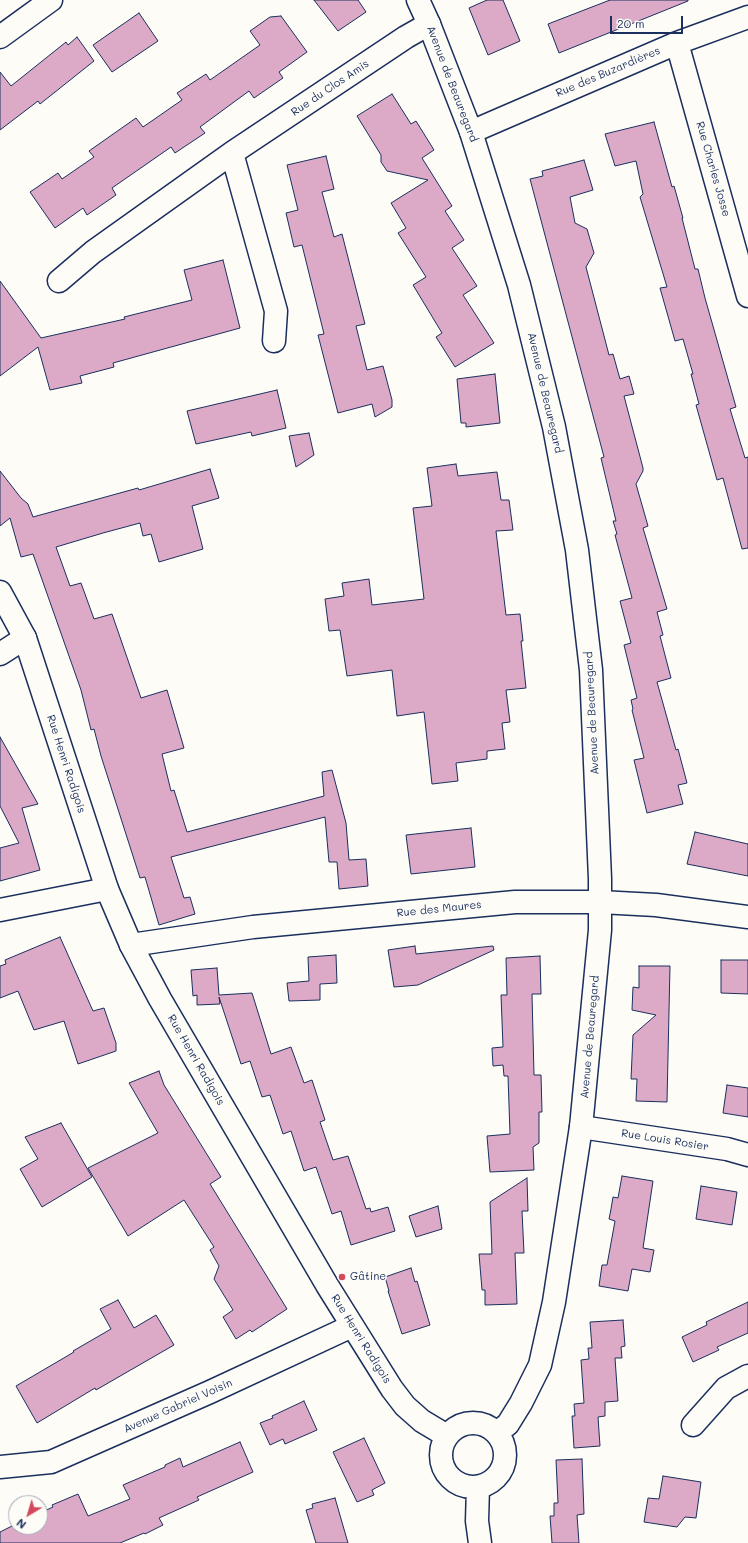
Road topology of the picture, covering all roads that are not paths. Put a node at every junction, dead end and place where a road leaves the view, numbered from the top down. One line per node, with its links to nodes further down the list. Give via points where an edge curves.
1 (51, 0): 5 (street)
2 (418, 0): 4 (street, Avenue de Beauregard)
3 (748, 17): 6 (street, Rue des Buzardières)
4 (429, 24): 7 (street, Avenue de Beauregard); 8 (street, Rue du Clos Amis)
5 (0, 37)
6 (677, 43): 7 (street, Rue des Buzardières); 9 (street, Rue Charles Josse)
7 (471, 132): 17 (street, Avenue de Beauregard, via 519,285 554,427 577,550 591,670)
8 (232, 153): 10 (street, Rue du Clos Amis, via 94,252); 12 (street, via 276,311)
9 (744, 270): 11 (street, Rue Charles Josse)
10 (59, 281)
11 (748, 296)
12 (274, 341)
13 (0, 592): 14 (street, Rue Henri Radigois)
14 (25, 638): 15 (street); 16 (street, Rue Henri Radigois)
15 (0, 654)
16 (107, 889): 18 (street); 20 (street, Rue Henri Radigois)
17 (600, 902): 19 (street, Rue des Maures, via 656,905); 20 (street, Rue des Maures, via 515,902 253,927); 21 (street, Avenue de Beauregard, via 600,930)
18 (0, 910)
19 (748, 917)
20 (131, 945): 23 (street, Rue Henri Radigois, via 160,999)
21 (581, 1127): 22 (street, Rue Louis Rosier, via 727,1149); 26 (street, Avenue de Beauregard, via 554,1302 540,1365 508,1424)
22 (748, 1155)
23 (352, 1326): 27 (street, Rue Henri Radigois, via 405,1406 422,1421); 28 (street, Avenue Gabriel Voisin, via 51,1462)
24 (748, 1376): 25 (street, via 726,1388)
25 (693, 1425)
26 (497, 1434): 27 (street, via 490,1427 472,1423 454,1429); 29 (street, via 506,1454 504,1466 489,1484)
27 (447, 1436): 29 (street, via 441,1453 445,1472 459,1484)
28 (0, 1467)
29 (478, 1487): 30 (street, via 477,1521)
30 (480, 1543)

